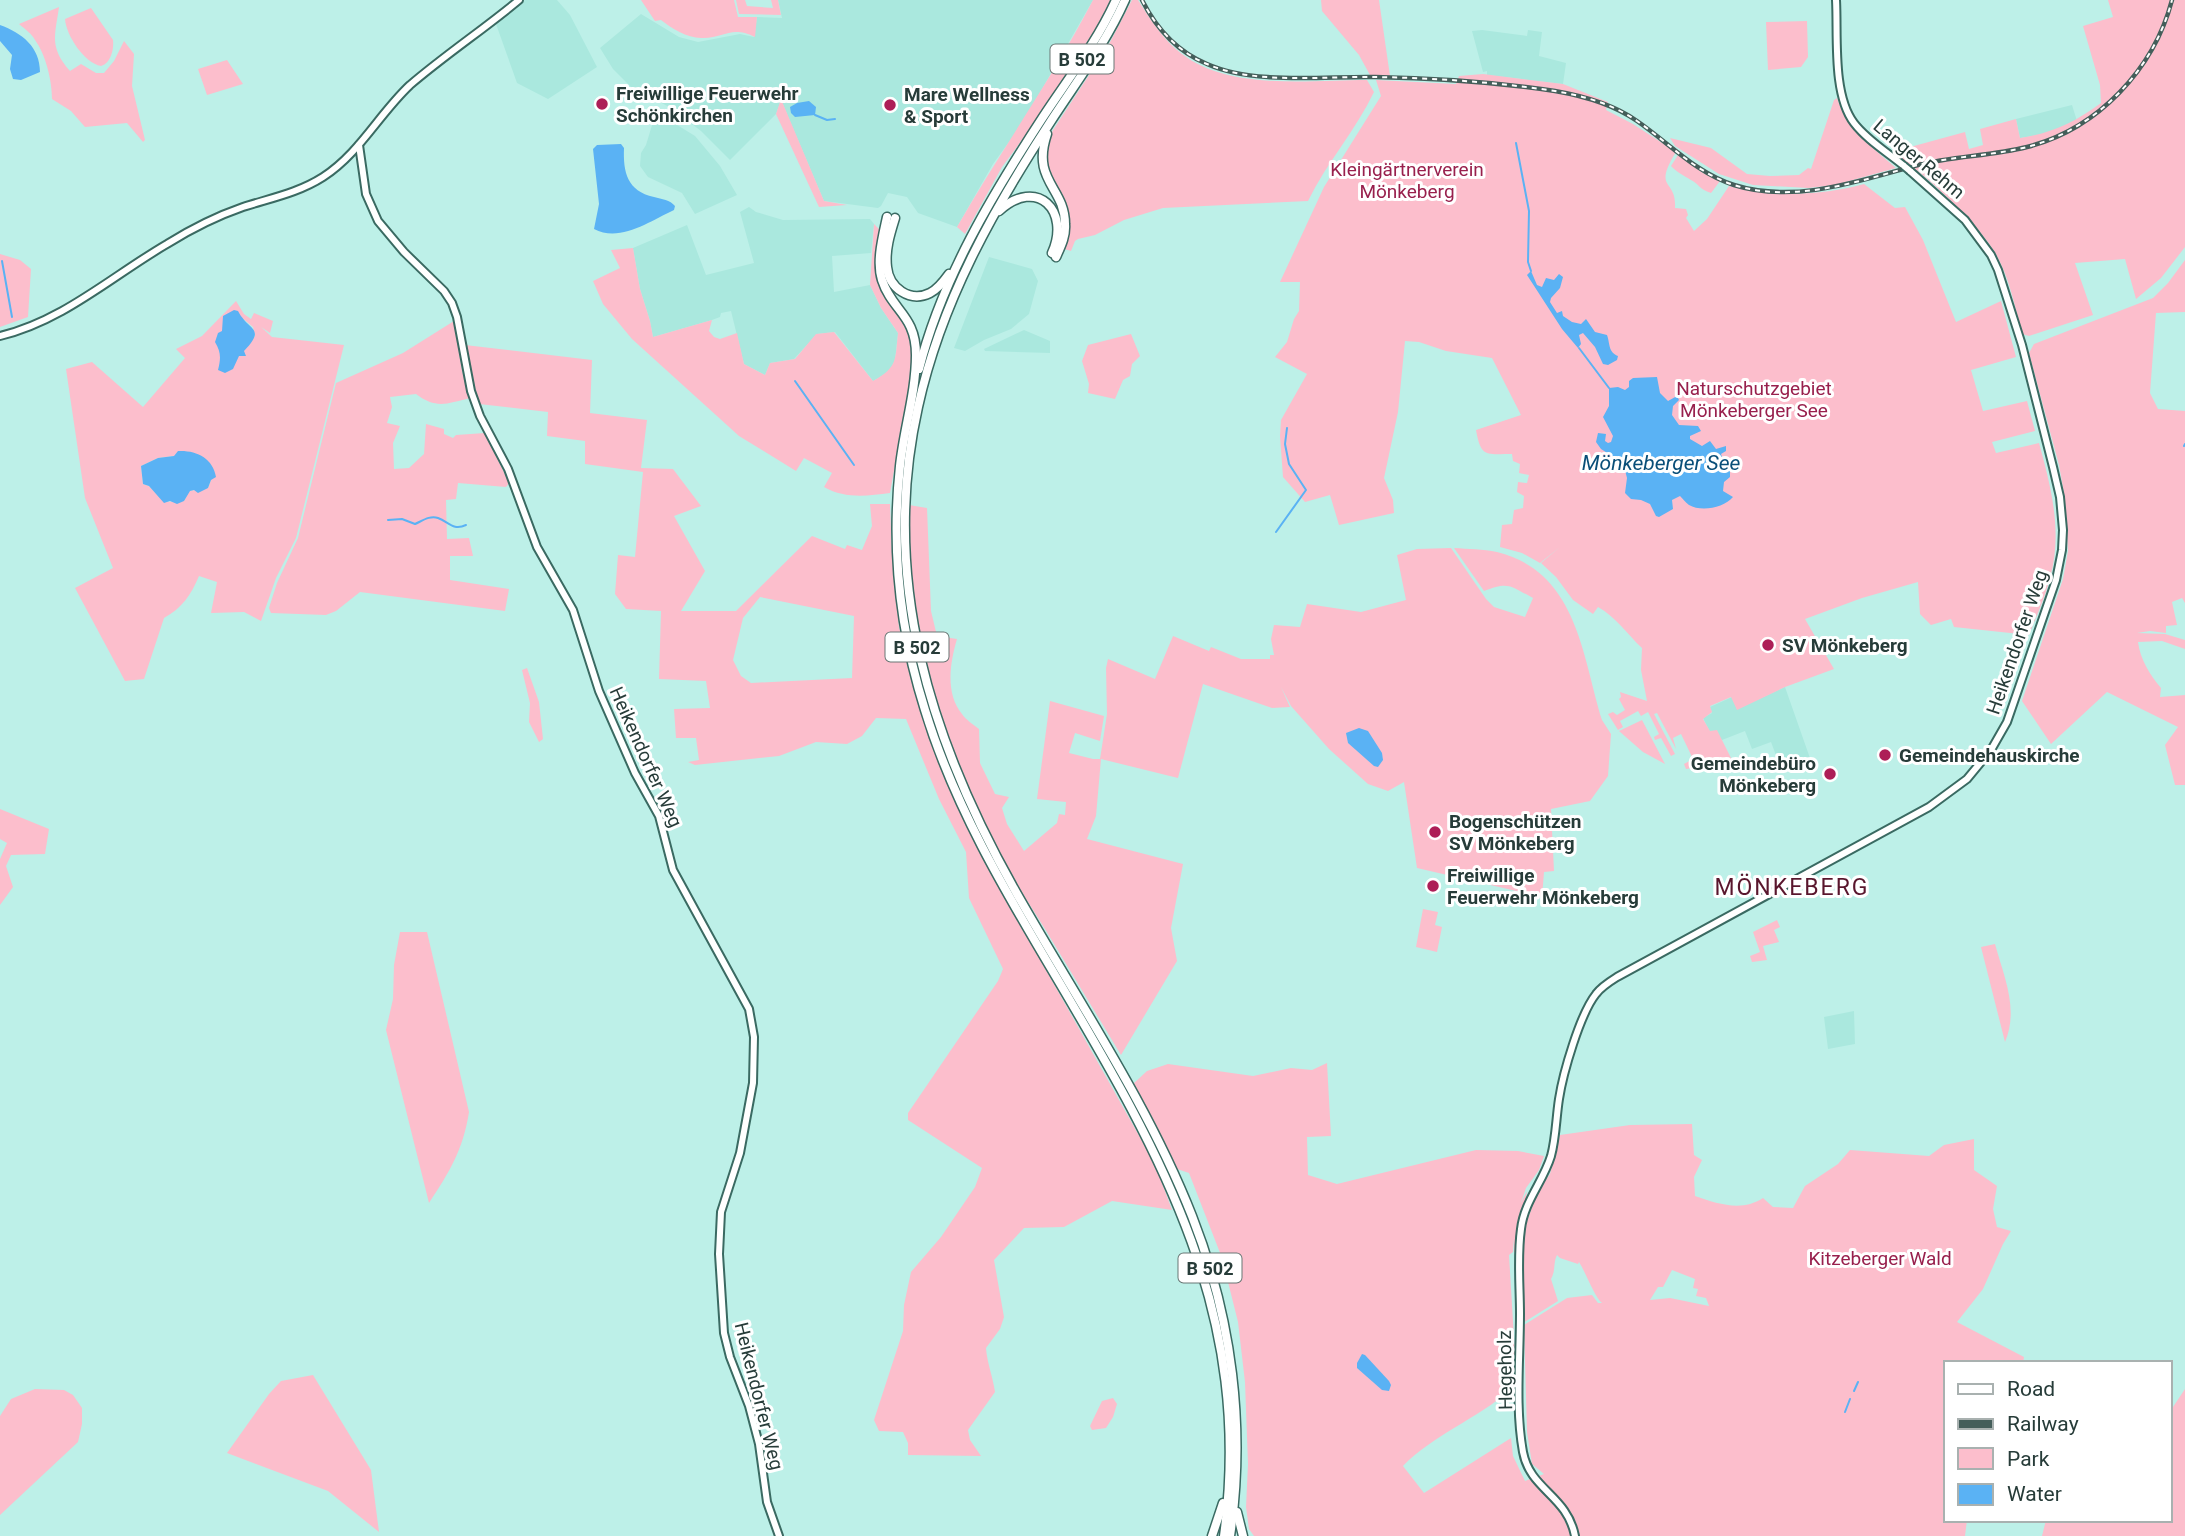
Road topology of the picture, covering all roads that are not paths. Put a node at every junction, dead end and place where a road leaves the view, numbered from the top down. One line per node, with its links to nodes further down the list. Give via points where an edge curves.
1 (519, 0): 6 (street, via 411,85)
2 (1116, 0): 9 (highway, B 502, via 1010,169)
3 (1125, 0): 5 (highway, B 502)
4 (1836, 0): 8 (street, Langer Rehm, bridge, via 1844,106 1861,131)
5 (1053, 119): 7 (highway, B 502); 7 (highway, via 1042,149 1043,168 1063,209 1062,244 1054,256 1058,224 1049,204 1038,197 1016,198)
6 (359, 145): 10 (street, via 309,186 199,226 61,313); 16 (street, Heikendorfer Weg, via 366,194 378,222 452,303 480,416 508,469 537,547 573,610 599,691 659,816 673,870 749,1009 753,1083 740,1153 721,1212 719,1254 724,1333 749,1406 767,1502)
7 (992, 217): 12 (highway, B 502, via 953,295 918,407 905,508 912,621 935,715 970,803)
8 (1965, 220): 13 (street, Heikendorfer Weg, via 1991,255 2004,288 2053,467 2062,518 2056,580 2007,722 1984,760 1946,796 1616,977 1596,993 1577,1035 1561,1090 1551,1154)
9 (958, 264): 11 (highway, B 502, via 928,338); 11 (highway, via 932,292 920,297 901,293 887,269 891,218 880,270 915,339)
10 (0, 335)
11 (910, 402): 12 (highway, B 502, via 900,463 896,537 902,609 917,686 942,760 979,841 1021,918)
12 (1106, 1053): 14 (highway, B 502, via 1159,1160 1203,1272 1226,1393); 15 (highway, B 502, via 1167,1159 1210,1270 1224,1323 1234,1392)
13 (1535, 1190): 21 (street, Hegeholz, via 1520,1233 1522,1442 1531,1472 1566,1510)
14 (1228, 1487): 17 (highway, B 502); 18 (highway, B 502)
15 (1236, 1500): 19 (highway, B 502); 20 (highway, B 502)
16 (779, 1536)
17 (1212, 1536)
18 (1224, 1536)
19 (1230, 1536)
20 (1243, 1536)
21 (1575, 1536)

